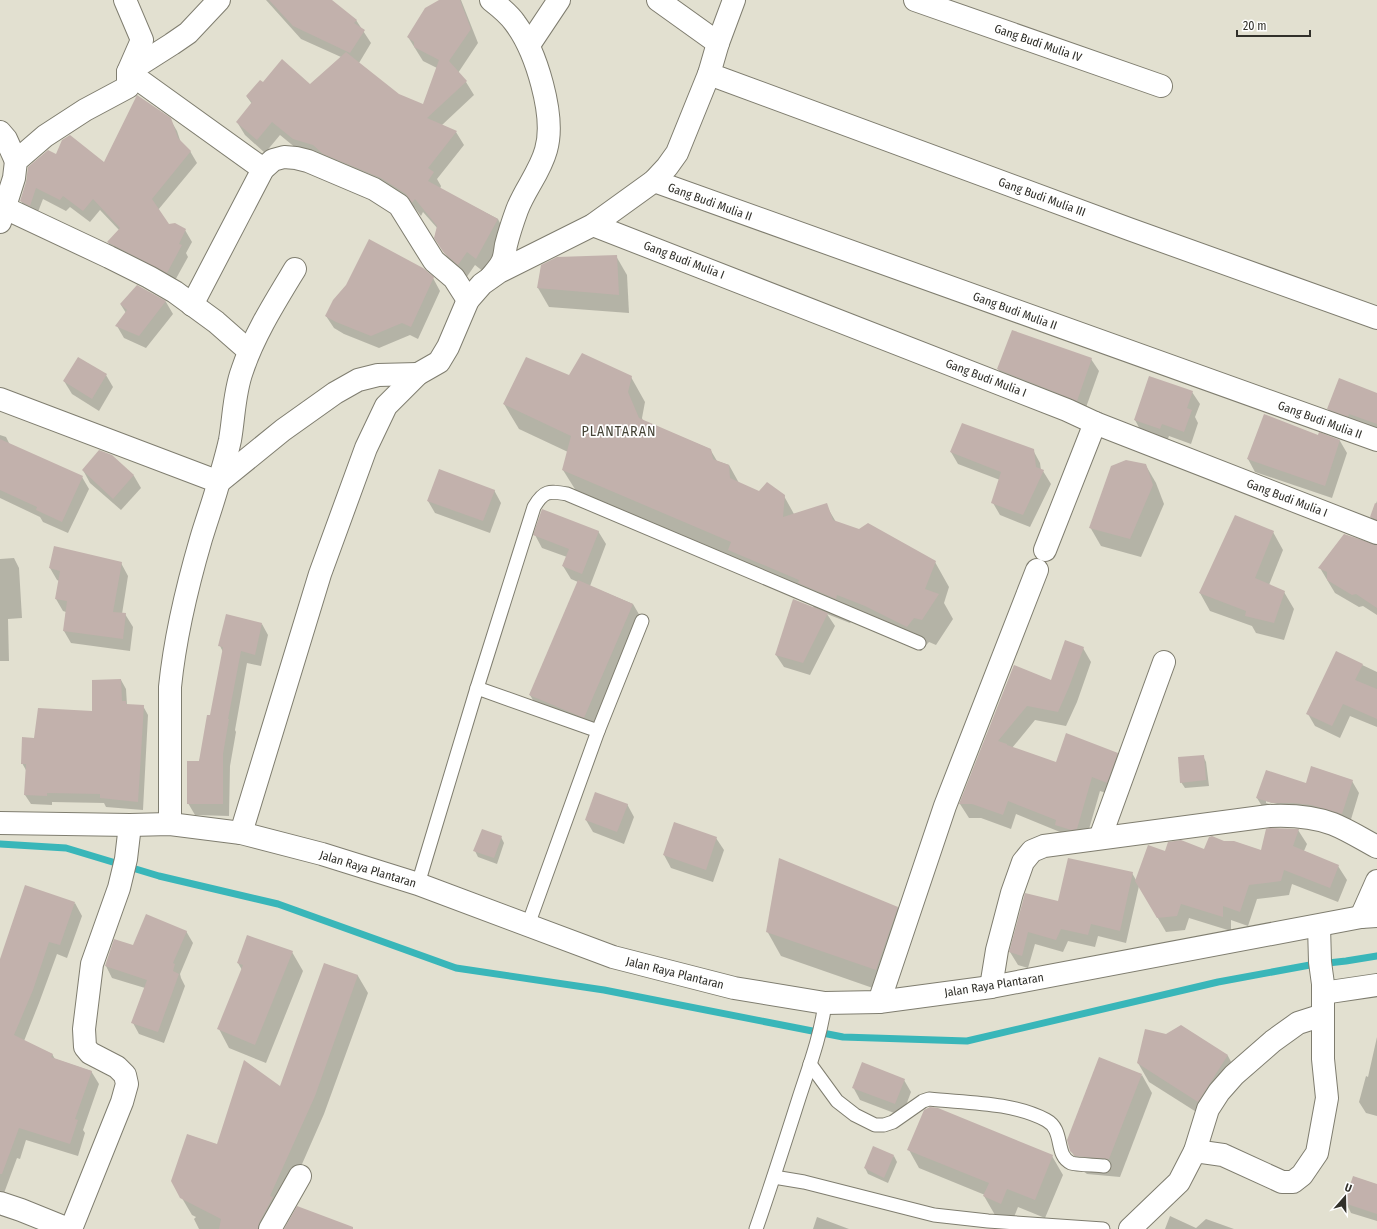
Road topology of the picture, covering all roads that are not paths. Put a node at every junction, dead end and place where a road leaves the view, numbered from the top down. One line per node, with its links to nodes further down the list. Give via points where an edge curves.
1 (125, 0): 10 (street, via 142,40)
2 (219, 0): 10 (street, via 188,33)
3 (491, 0): 9 (street, via 515,22)
4 (559, 0): 9 (street)
5 (658, 0): 8 (street)
6 (734, 0): 8 (street)
7 (915, 0): 12 (street, Gang Budi Mulia IV)
8 (718, 43): 11 (street)
9 (529, 45): 20 (street, via 547,109 547,149 514,217 502,262)
10 (128, 72): 14 (street, via 128,87 85,110 45,136); 15 (street)
11 (709, 74): 16 (street, via 677,153); 23 (street, Gang Budi Mulia III)
12 (1161, 86)
13 (0, 132): 14 (street)
14 (16, 161): 17 (street, via 14,178)
15 (263, 169): 21 (street, via 273,160 284,157 296,158 374,189 398,205 434,261 454,278); 22 (street)
16 (654, 181): 18 (street); 28 (street, Gang Budi Mulia II)
17 (3, 215): 22 (street, via 149,277)
18 (593, 225): 20 (street); 27 (street, Gang Budi Mulia I, via 1067,410)
19 (295, 269): 24 (street, via 270,310)
20 (491, 277): 21 (street)
21 (468, 300): 25 (street, via 439,362)
22 (192, 305): 24 (street)
23 (1377, 318)
24 (250, 351): 29 (street, via 236,394 230,439)
25 (418, 374): 29 (street, via 378,375 358,380 283,430); 39 (street, via 386,406 366,448 320,574)
26 (0, 399): 29 (street)
27 (1095, 424): 30 (street, Gang Budi Mulia I); 50 (street, via 945,806)
28 (1377, 440)
29 (219, 482): 37 (street, via 189,583 172,670)
30 (1377, 533)
31 (642, 621): 35 (lane)
32 (919, 643): 34 (lane, via 567,494 551,492 540,497 534,507)
33 (1164, 662): 40 (street)
34 (477, 688): 35 (lane); 43 (lane)
35 (598, 731): 45 (lane)
36 (0, 823): 38 (street, Jalan Raya Plantaran)
37 (170, 824): 38 (street, Jalan Raya Plantaran); 39 (street, Jalan Raya Plantaran)
38 (130, 825): 60 (street, via 119,888 92,964 84,1029 86,1047 90,1053 117,1067 125,1075 127,1084)
39 (240, 833): 43 (street, Jalan Raya Plantaran, via 322,854)
40 (1100, 838): 41 (street, via 1289,815 1332,824); 48 (street, via 1044,846 1032,851 1023,862 997,950)
41 (1377, 847)
42 (1377, 881): 44 (street)
43 (418, 884): 45 (street, Jalan Raya Plantaran)
44 (1369, 916): 46 (street, Jalan Raya Plantaran)
45 (528, 925): 51 (street, Jalan Raya Plantaran, via 612,957 734,988)
46 (1319, 926): 48 (street, Jalan Raya Plantaran); 49 (street)
47 (1377, 985): 49 (street)
48 (991, 988): 50 (street, Jalan Raya Plantaran)
49 (1323, 988): 52 (street)
50 (879, 1002): 51 (street, Jalan Raya Plantaran)
51 (824, 1003): 53 (lane)
52 (1323, 1015): 54 (street, via 1298,1023 1234,1075 1208,1109); 54 (street, via 1322,1060 1327,1098 1317,1153 1302,1175 1293,1182 1282,1182 1223,1155)
53 (810, 1064): 55 (lane, via 837,1100 855,1115 875,1125 893,1122 929,1099 1007,1106 1046,1120 1055,1126 1061,1151 1071,1163); 57 (lane)
54 (1195, 1151): 64 (street, via 1179,1182)
55 (1104, 1166)
56 (300, 1176): 61 (street)
57 (774, 1177): 62 (lane); 63 (lane, via 934,1214 988,1221)
58 (0, 1203): 59 (street)
59 (68, 1229)
60 (72, 1229)
61 (270, 1229)
62 (756, 1229)
63 (1103, 1229)
64 (1130, 1229)

